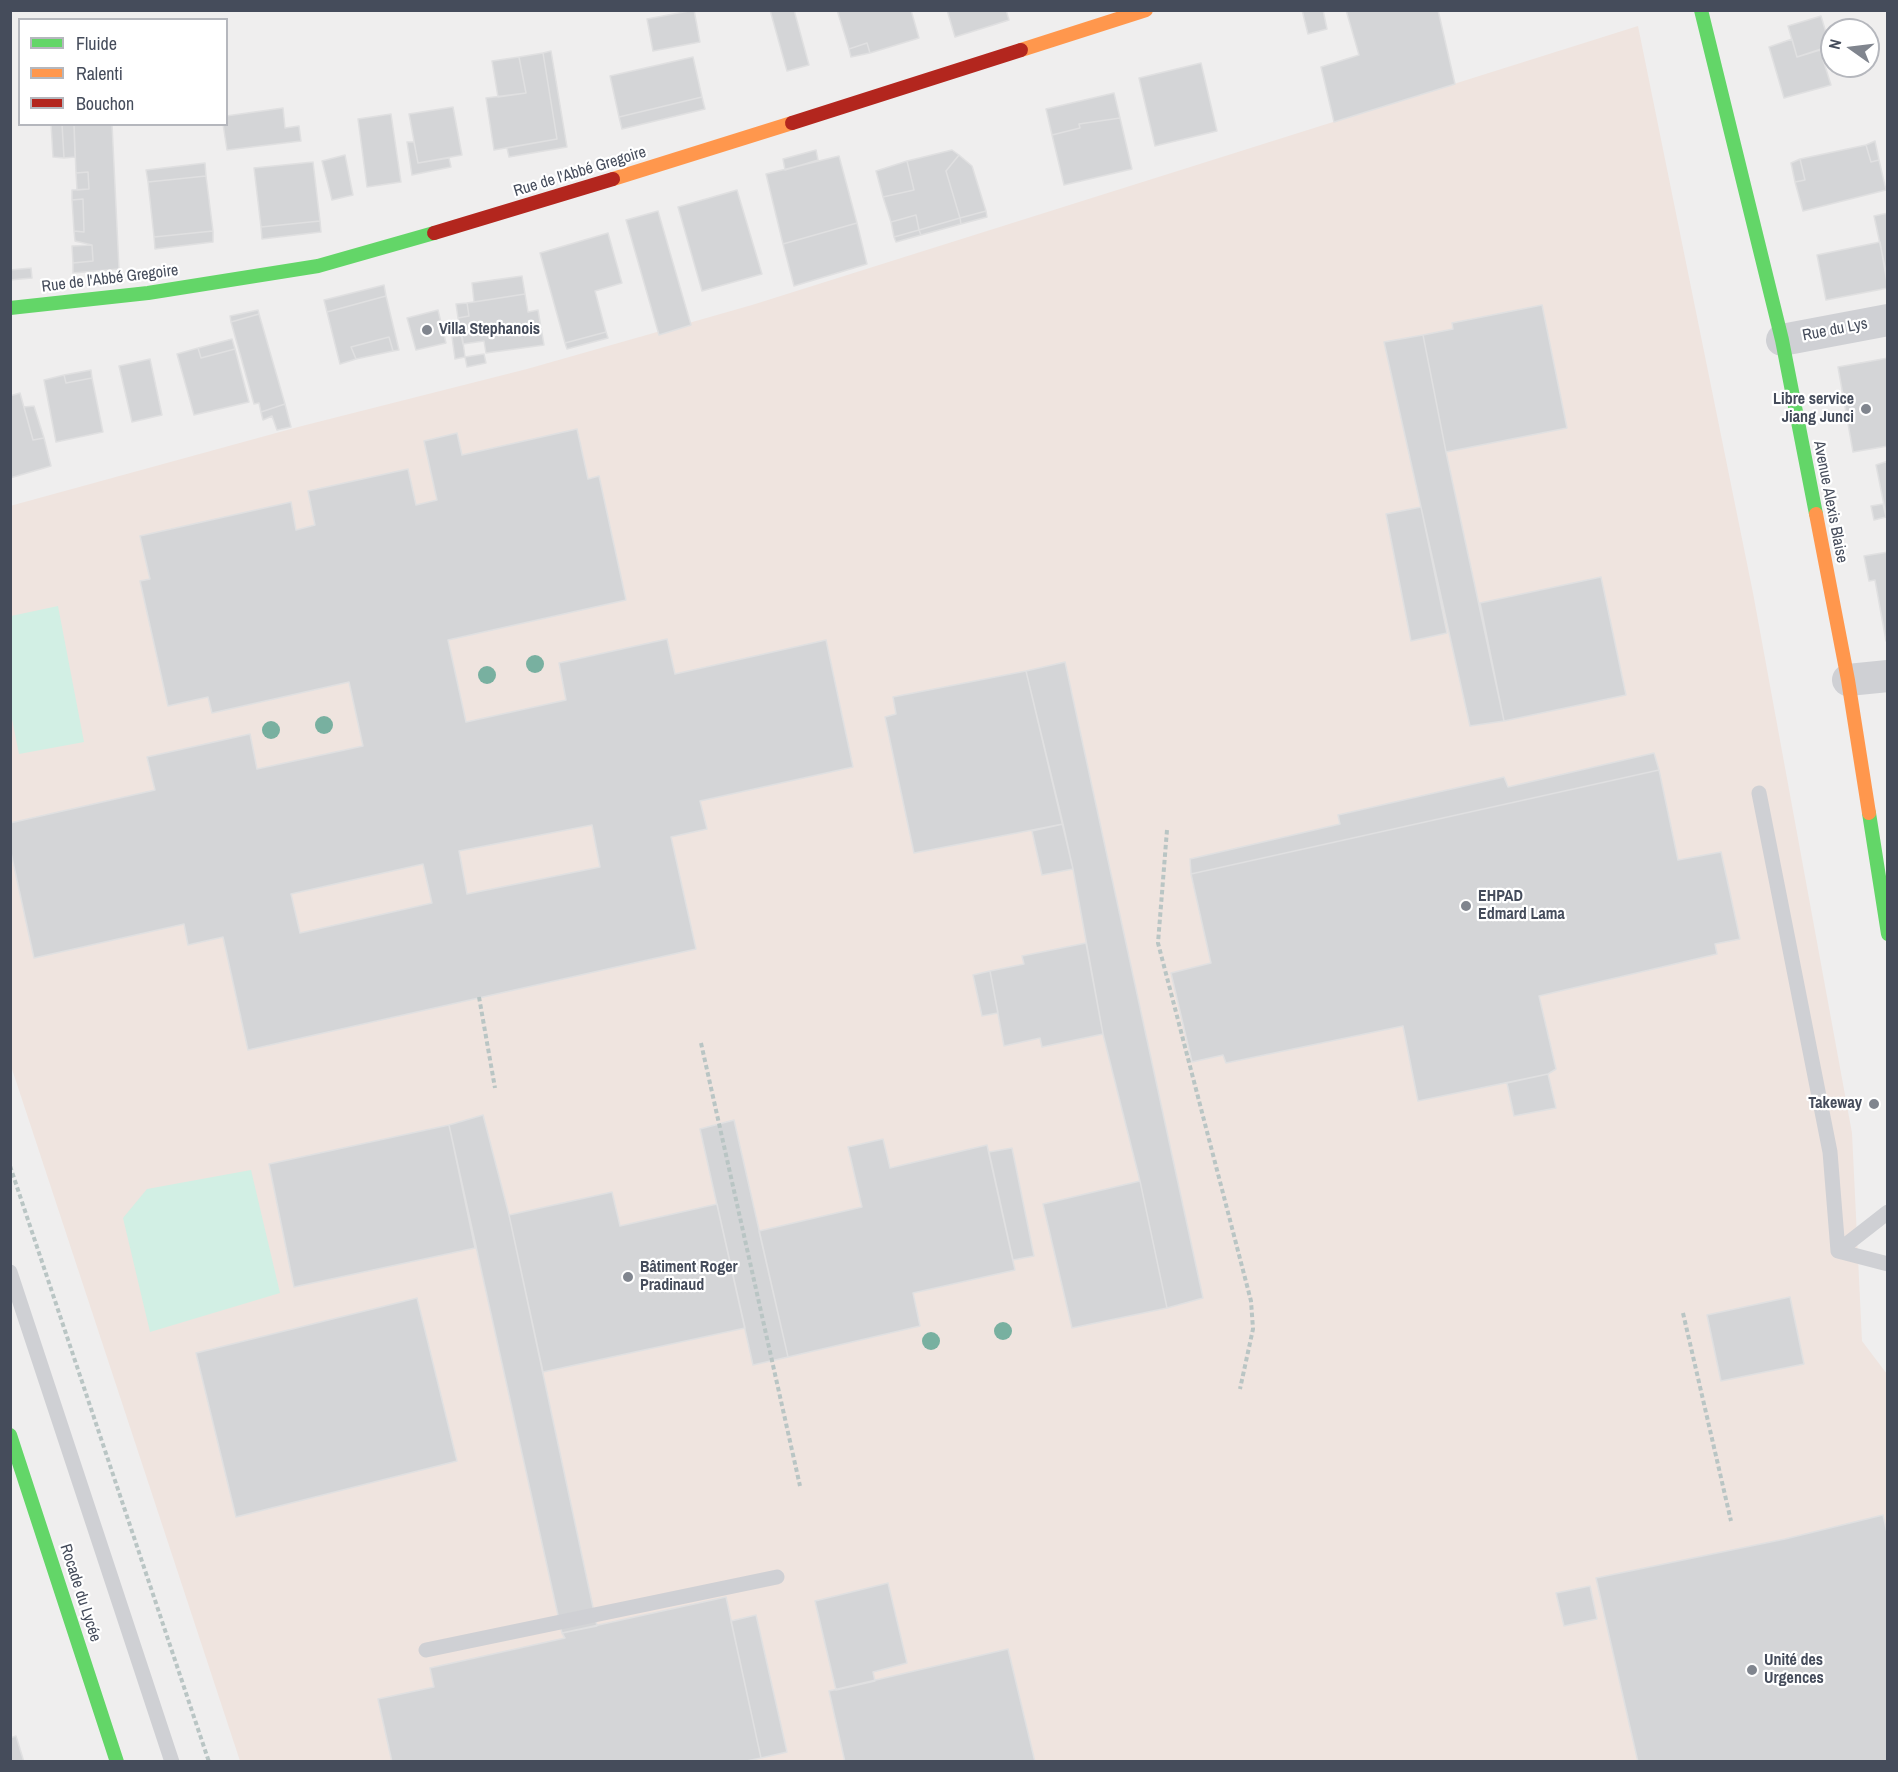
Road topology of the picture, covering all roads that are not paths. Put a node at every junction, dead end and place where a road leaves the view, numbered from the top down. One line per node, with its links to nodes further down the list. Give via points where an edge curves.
1 (1146, 10): 3 (street, Rue de l'Abbé Gregoire, via 532,205 318,266)
2 (1701, 10): 5 (street, Avenue Alexis Blaise)
3 (10, 308)
4 (1887, 320): 5 (street, Rue du Lys)
5 (1782, 340): 7 (street, Avenue Alexis Blaise)
6 (1887, 676): 7 (street)
7 (1848, 680): 9 (street, Avenue Alexis Blaise)
8 (1759, 793): 12 (lane, via 1830,1152)
9 (1883, 873): 10 (street, Avenue Alexis Blaise)
10 (1887, 934)
11 (1887, 1212): 12 (lane)
12 (1838, 1251): 13 (lane)
13 (1887, 1264)
14 (10, 1272): 19 (lane)
15 (10, 1435): 18 (street, Rocade du Lycée)
16 (777, 1577): 17 (lane)
17 (426, 1650)
18 (117, 1761)
19 (172, 1761)

